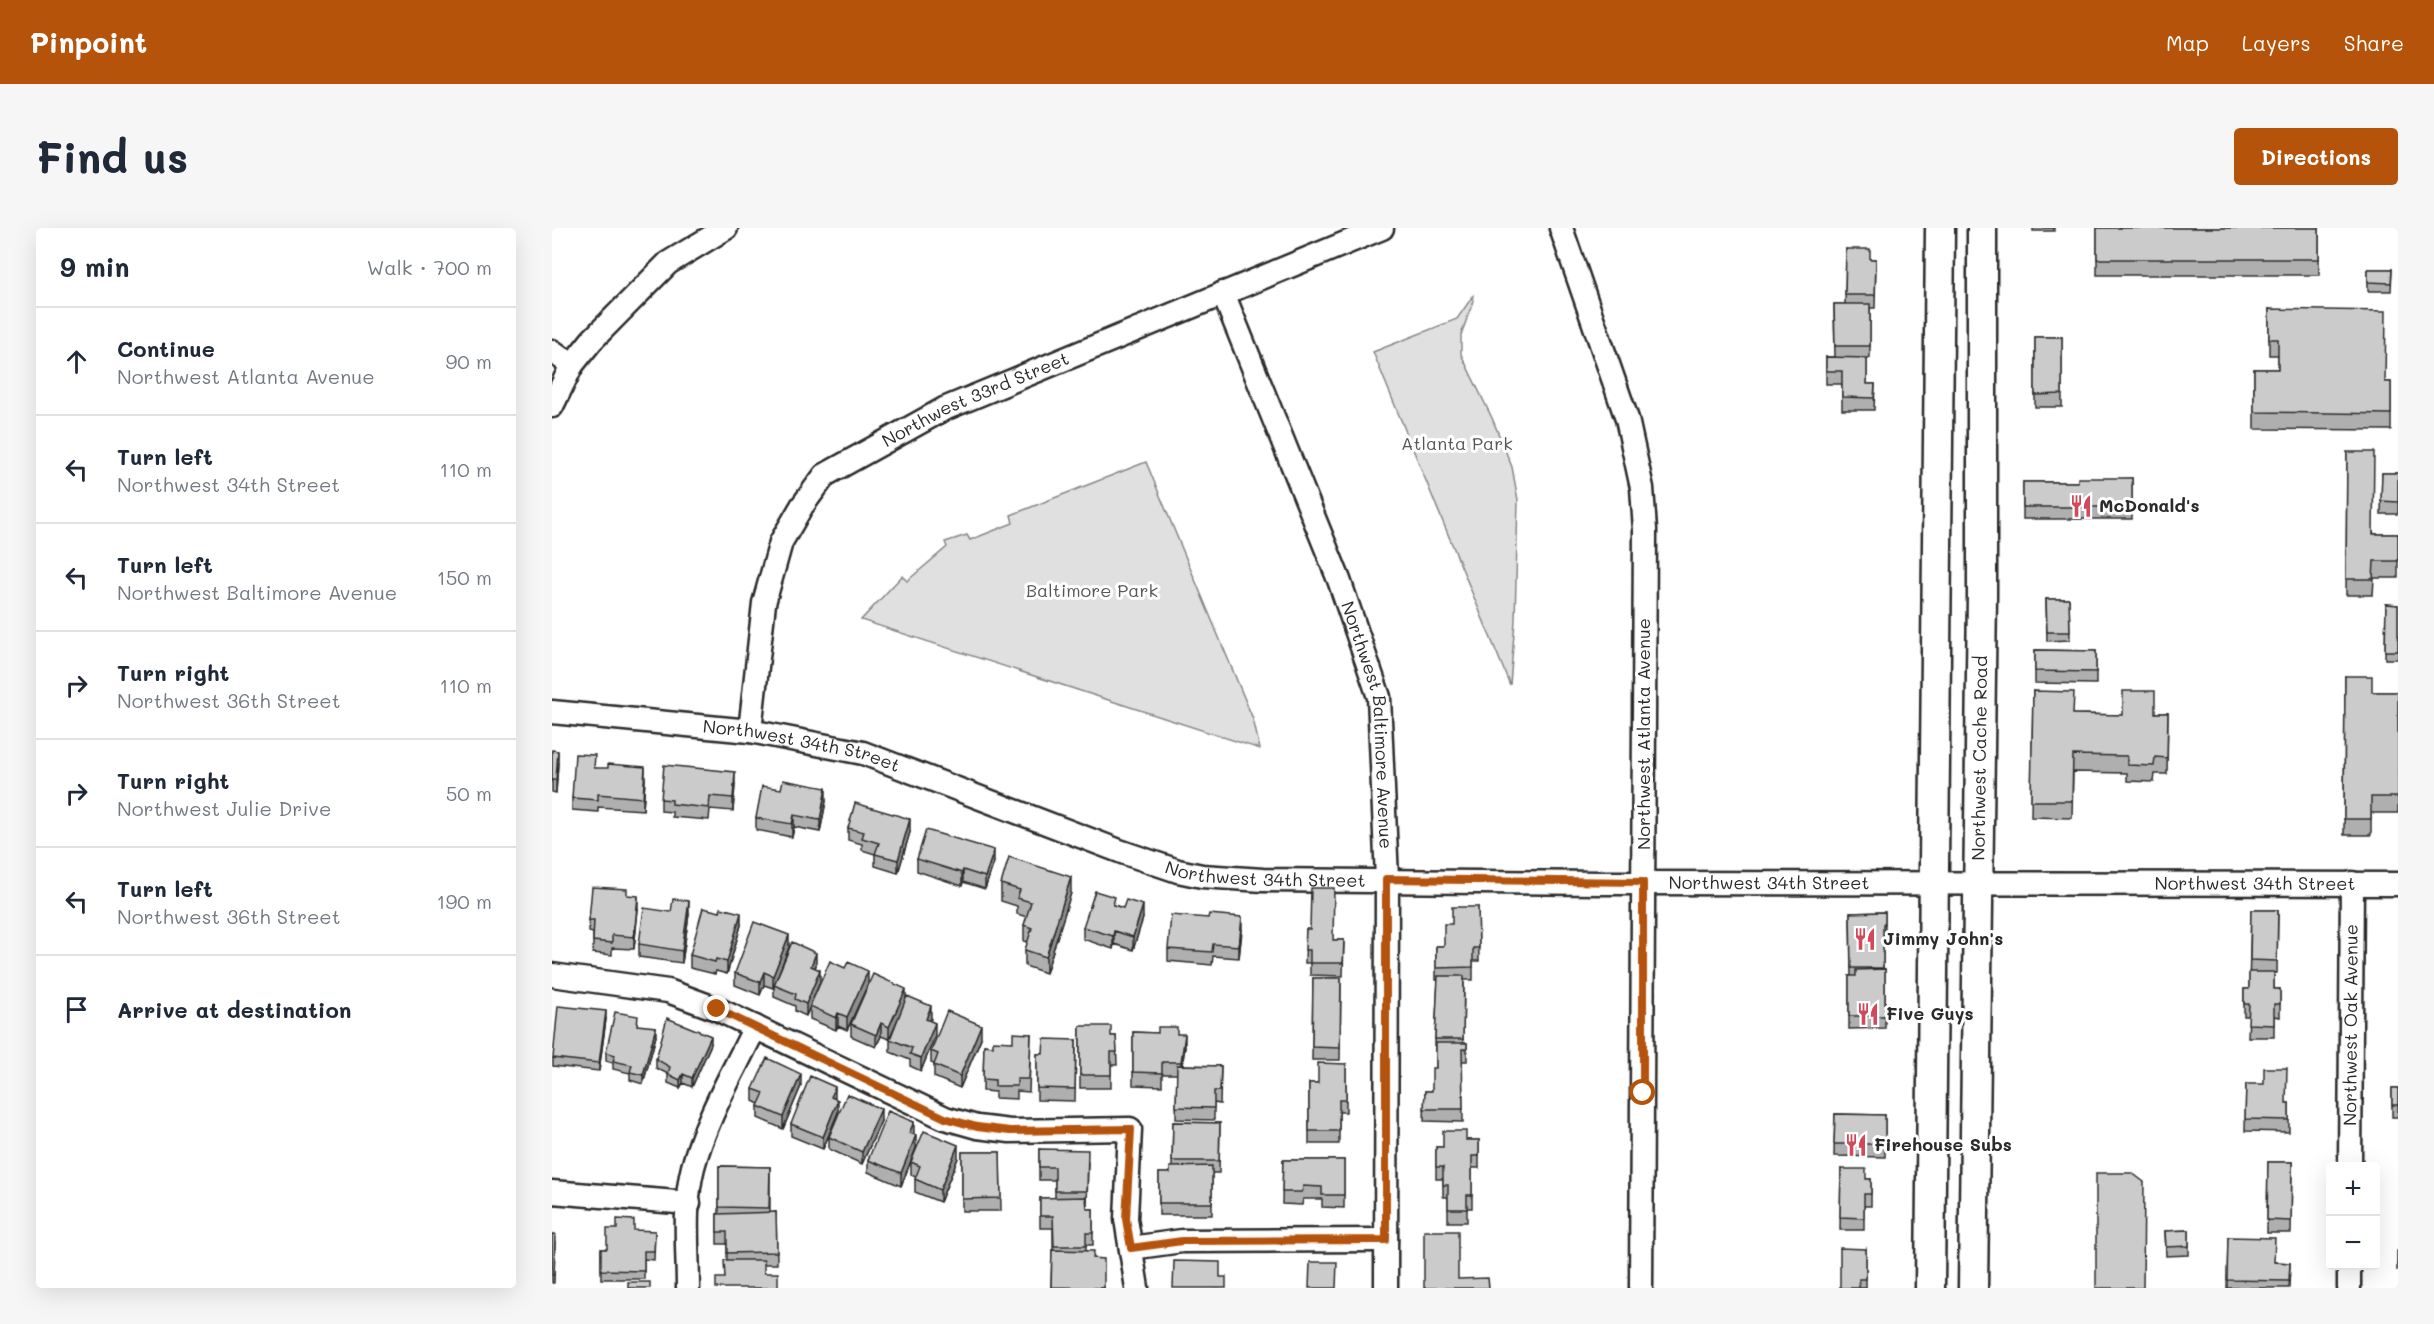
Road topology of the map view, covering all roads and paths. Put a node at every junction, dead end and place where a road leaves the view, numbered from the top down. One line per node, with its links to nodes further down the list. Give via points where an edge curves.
1 (726, 228): 8 (street, via 668,263)
2 (1382, 228): 6 (street, Northwest 33rd Street)
3 (1561, 228): 13 (street, Northwest Atlanta Avenue, via 1627,419 1642,488)
4 (1940, 228): 14 (main road)
5 (1982, 228): 15 (main road, Northwest Cache Road)
6 (1223, 293): 11 (street, Northwest 33rd Street, via 944,409 825,475 781,542 764,603); 12 (street, Northwest Baltimore Avenue, via 1338,580 1378,697)
7 (552, 351): 8 (street)
8 (572, 365): 9 (street)
9 (552, 406)
10 (552, 712): 11 (street, Northwest 34th Street)
11 (750, 731): 12 (street, Northwest 34th Street, via 863,753 1178,871 1263,880)
12 (1386, 879): 13 (street, Northwest 34th Street); 23 (street, Northwest Baltimore Avenue)
13 (1643, 882): 14 (street, Northwest 34th Street); 29 (street, Northwest Atlanta Avenue)
14 (1934, 883): 15 (street, Northwest 34th Street); 30 (main road)
15 (1979, 883): 16 (street, Northwest 34th Street); 31 (main road, Northwest Cache Road)
16 (2352, 883): 17 (street, Northwest 34th Street); 20 (street, Northwest Oak Avenue)
17 (2398, 884)
18 (552, 975): 19 (street, via 669,991)
19 (755, 1027): 22 (street, via 704,1132 693,1169); 24 (street, via 945,1118 966,1124 1010,1131 1131,1129 1126,1219)
20 (2350, 1162)
21 (552, 1192): 22 (street)
22 (689, 1203): 26 (street)
23 (1386, 1240): 24 (street, via 1182,1241); 28 (street, Northwest Baltimore Avenue)
24 (1131, 1248): 27 (street)
25 (2349, 1270): 32 (street)
26 (688, 1288)
27 (1137, 1288)
28 (1386, 1288)
29 (1641, 1288)
30 (1929, 1288)
31 (1973, 1288)
32 (2349, 1288)

